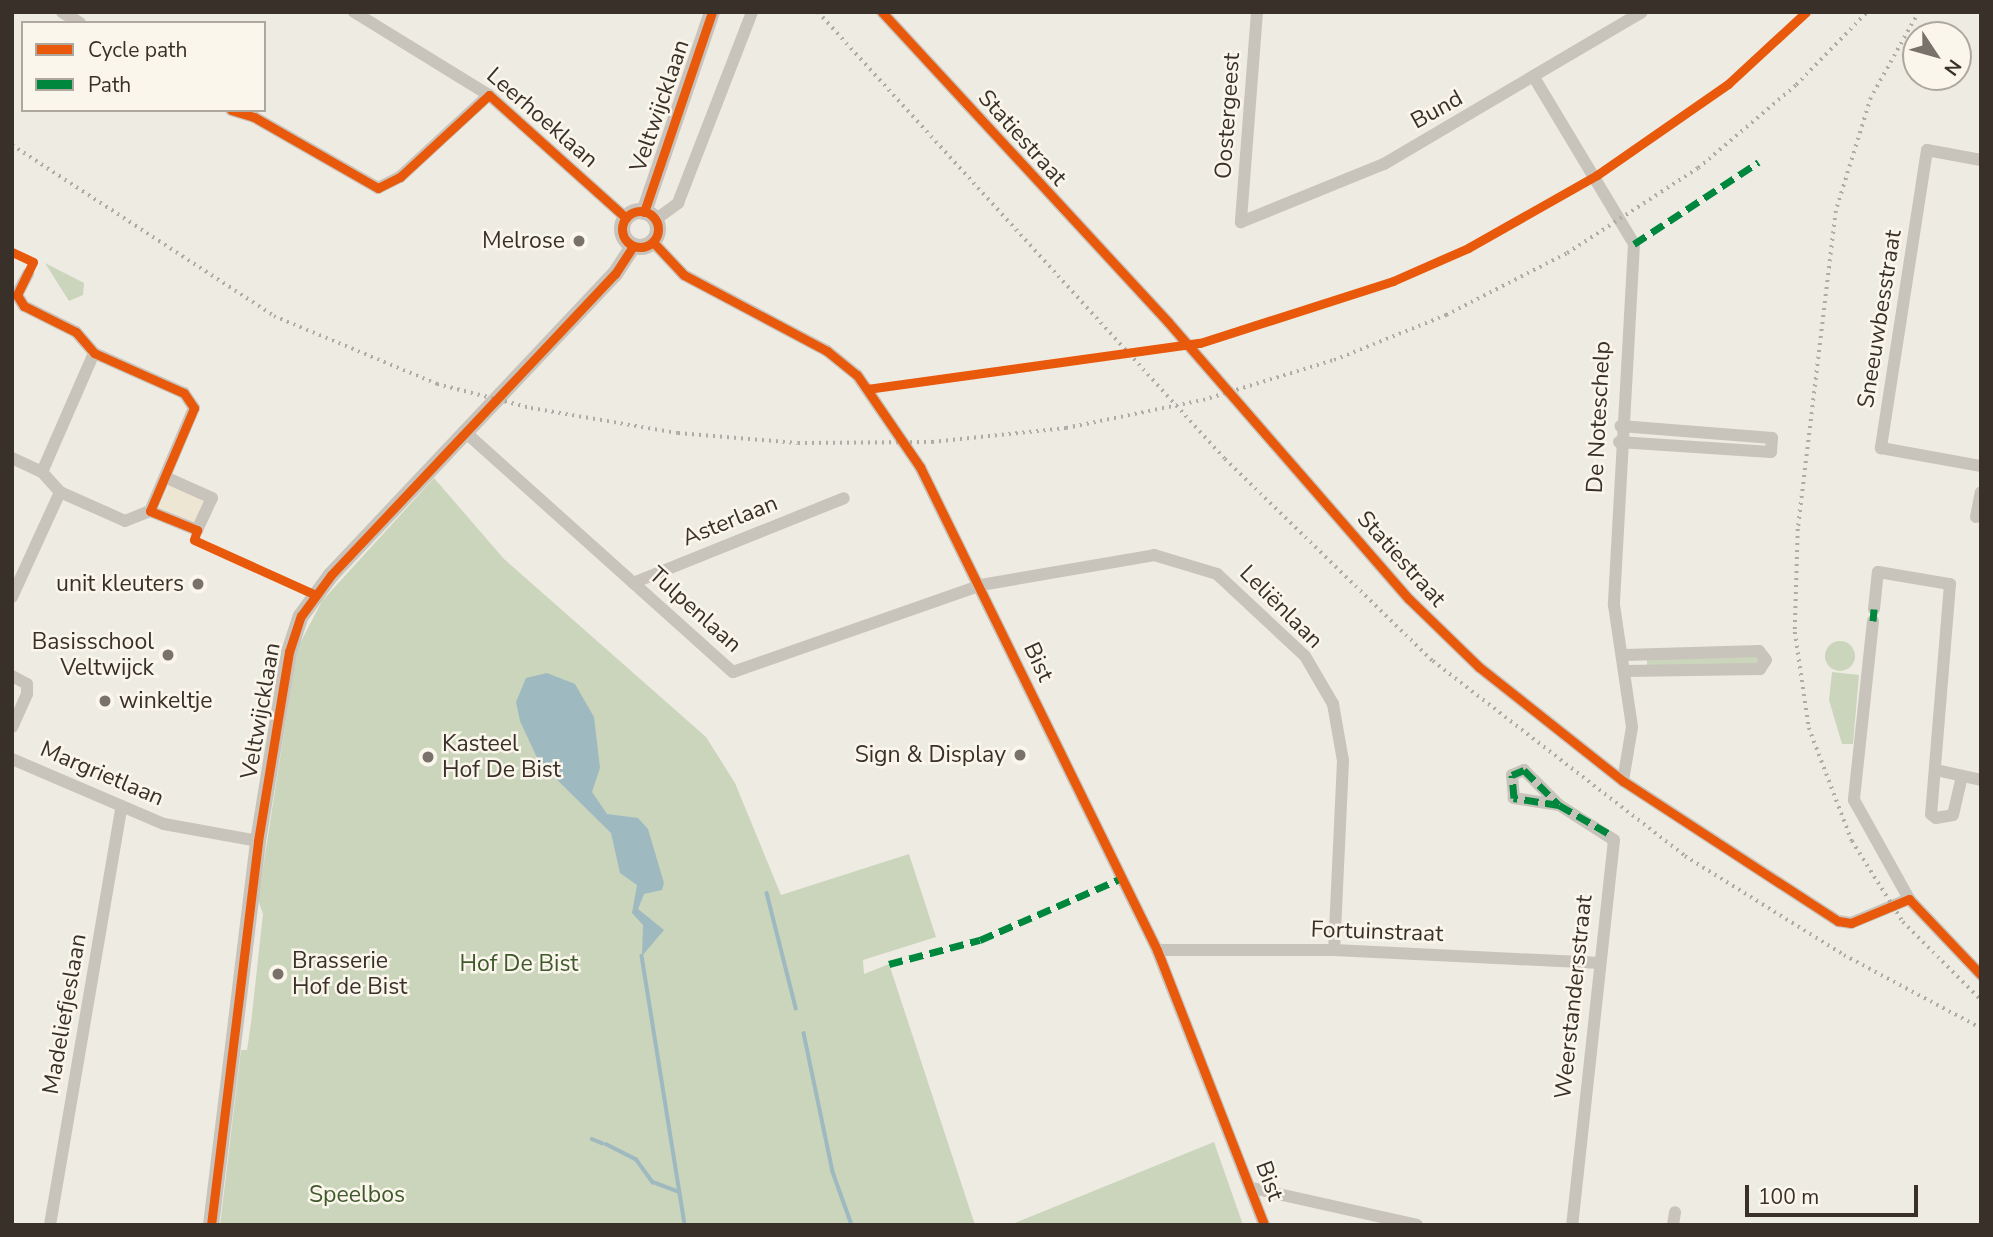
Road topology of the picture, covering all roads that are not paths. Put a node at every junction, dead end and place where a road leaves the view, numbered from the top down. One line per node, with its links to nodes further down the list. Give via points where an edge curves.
1 (354, 12): 8 (street, Leerhoeklaan)
2 (712, 12): 11 (street, Veltwijcklaan)
3 (752, 12): 11 (street, via 678,202)
4 (882, 12): 41 (street, Statiestraat, via 1168,322 1433,624)
5 (1257, 12): 13 (street, Oostergeest)
6 (1639, 13): 7 (street, Bund)
7 (1535, 79): 13 (street, Bund, via 1384,164); 18 (street, De Noteschelp, via 1634,244)
8 (489, 95): 9 (street, via 400,177 378,188); 12 (street, Leerhoeklaan)
9 (238, 112)
10 (1981, 160): 22 (street, Sneeuwbesstraat, via 1927,150 1881,448)
11 (650, 216): 12 (street); 14 (street)
12 (626, 218): 15 (street, via 622,228)
13 (1241, 222)
14 (653, 242): 15 (street); 31 (street, Bist, via 684,275 827,351 857,375 920,467)
15 (633, 246): 19 (street, Veltwijcklaan, via 615,274)
16 (27, 274): 17 (street, via 17,295 24,306 76,332)
17 (94, 353): 23 (street); 24 (street, via 184,393 194,408)
18 (1620, 426): 20 (street, De Noteschelp); 20 (street, via 1772,438 1771,452)
19 (464, 431): 30 (street, Tulpenlaan); 44 (street, Veltwijcklaan, via 331,575 301,616 289,652)
20 (1619, 442): 33 (street, De Noteschelp, via 1614,605)
21 (12, 458): 23 (street)
22 (1981, 466)
23 (42, 472): 25 (street)
24 (165, 477): 28 (street); 28 (street, via 212,498 197,530)
25 (60, 492): 28 (street, via 125,521); 32 (street)
26 (1981, 492): 29 (street)
27 (844, 498): 30 (street, Asterlaan)
28 (150, 511)
29 (1976, 517)
30 (633, 583): 31 (street, Tulpenlaan, via 733,672)
31 (981, 585): 46 (street, Bist); 47 (street, Leliënlaan, via 1154,555 1185,560 1217,574 1305,656 1333,704 1343,761)
32 (12, 597)
33 (1625, 654): 34 (street, De Noteschelp); 34 (street, via 1759,651 1766,660 1760,669)
34 (1626, 671): 41 (street, De Noteschelp, via 1632,759)
35 (17, 678): 36 (street, via 27,695)
36 (12, 727)
37 (12, 759): 43 (street, Margrietlaan)
38 (1936, 770): 39 (street); 39 (street, via 1931,814 1942,821 1953,815); 45 (street, via 1950,584 1878,572 1854,800)
39 (1962, 776): 40 (street)
40 (1981, 780)
41 (1623, 781): 45 (street, Statiestraat, via 1838,921 1851,923)
42 (1559, 805): 48 (street, Weerstandersstraat, via 1613,836)
43 (121, 809): 44 (street, Margrietlaan); 51 (street, Madeliefjeslaan)
44 (258, 841): 52 (street, Veltwijcklaan)
45 (1909, 899): 49 (street)
46 (1157, 950): 47 (street, Fortuinstraat); 50 (street, Bist)
47 (1334, 950): 48 (street, Fortuinstraat)
48 (1596, 963): 55 (street, Weerstandersstraat)
49 (1981, 975)
50 (1252, 1188): 53 (street, Bist); 54 (street)
51 (50, 1225)
52 (211, 1225)
53 (1265, 1225)
54 (1417, 1225)
55 (1572, 1225)

